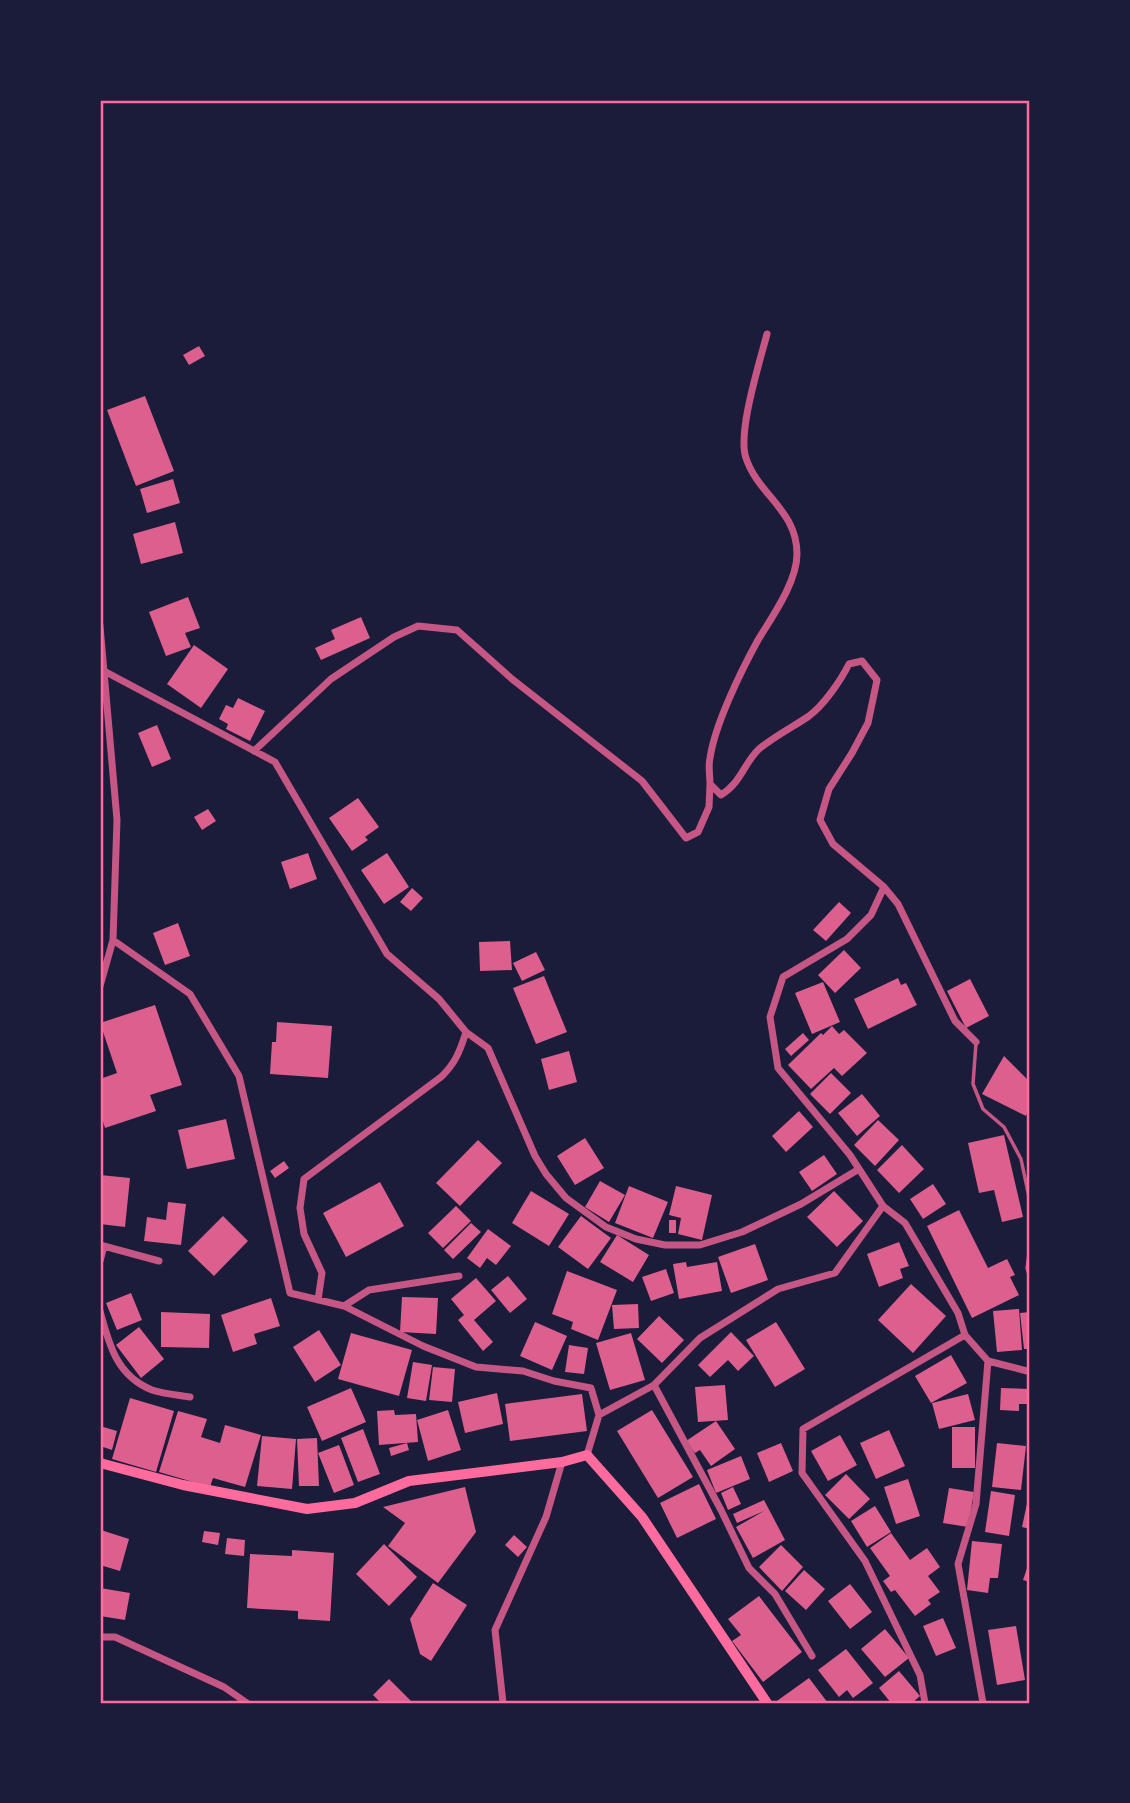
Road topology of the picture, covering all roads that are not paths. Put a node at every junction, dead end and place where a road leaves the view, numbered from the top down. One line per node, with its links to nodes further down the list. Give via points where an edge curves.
1 (767, 334): 7 (street, via 747,414 744,454 753,475 792,525 797,555 786,595 740,675 718,731 709,759)
2 (100, 626): 3 (street)
3 (104, 671): 4 (street); 6 (street)
4 (110, 736): 5 (street); 9 (street, via 117,820)
5 (100, 737)
6 (254, 751): 7 (street, via 331,679 418,626 457,630 642,781 686,838 698,832 709,807); 11 (street, via 275,762 387,954 439,999)
7 (710, 784): 8 (street, via 722,795 730,789 756,752 811,715 849,664 862,661 877,680 874,701 868,723 829,789 820,820 833,844)
8 (884, 887): 12 (street, via 898,904 955,1021); 13 (street, via 871,915 847,939 783,977 770,1017 778,1068)
9 (113, 940): 10 (street); 22 (street, via 190,995 239,1076 290,1293)
10 (100, 986)
11 (466, 1032): 13 (street, via 488,1048 546,1174 566,1198 606,1227 636,1239 700,1245 742,1232); 22 (street, via 452,1066 440,1077 304,1179 300,1208 304,1234 323,1273)
12 (976, 1042): 14 (lane, via 973,1084 983,1109 1004,1127 1021,1159)
13 (859, 1169): 15 (street)
14 (1030, 1202)
15 (883, 1206): 25 (street, via 905,1223 958,1313); 28 (street, via 835,1273 778,1289 700,1338)
16 (102, 1245): 18 (street); 19 (street)
17 (1030, 1247): 21 (lane)
18 (100, 1261)
19 (159, 1261)
20 (459, 1276): 23 (street, via 369,1290)
21 (1030, 1278)
22 (317, 1300): 23 (street)
23 (344, 1306): 30 (street, via 476,1367 523,1371 591,1388)
24 (100, 1311): 29 (street, via 123,1371 152,1390)
25 (965, 1335): 26 (street); 39 (street, via 803,1429 802,1473 865,1561 920,1675)
26 (988, 1361): 27 (street); 40 (street, via 976,1504 958,1564)
27 (1030, 1370)
28 (654, 1385): 30 (street); 35 (street, via 749,1568 775,1594)
29 (190, 1397)
30 (599, 1415): 31 (street)
31 (587, 1455): 32 (main road); 38 (main road, via 642,1517)
32 (562, 1462): 33 (main road, via 409,1481 355,1503 307,1509); 37 (street, via 546,1517 495,1630)
33 (100, 1463)
34 (100, 1637): 36 (street, via 115,1637 225,1687)
35 (812, 1656)
36 (247, 1703)
37 (503, 1703)
38 (767, 1703)
39 (925, 1703)
40 (983, 1703)

